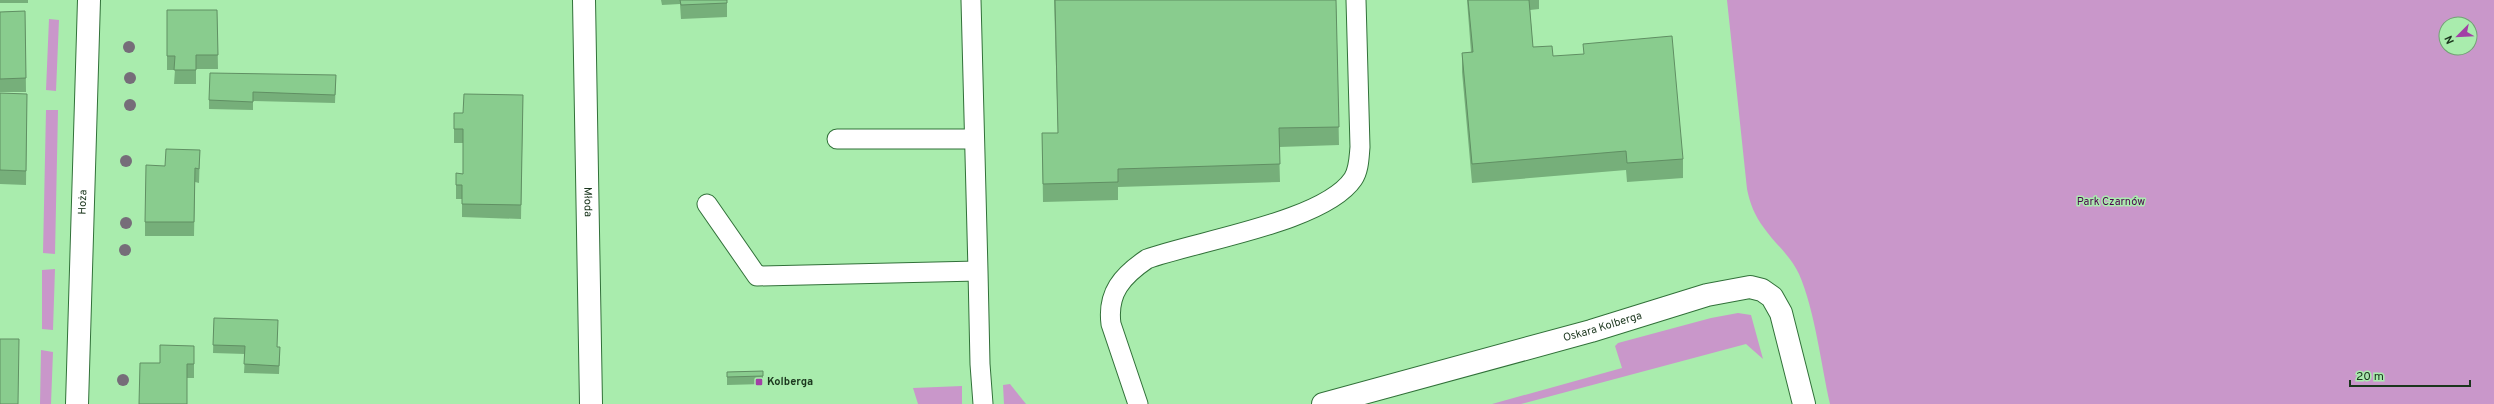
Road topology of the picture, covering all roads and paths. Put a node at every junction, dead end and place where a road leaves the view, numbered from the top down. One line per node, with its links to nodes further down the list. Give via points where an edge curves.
1 (89, 0): 9 (street, Hoża)
2 (584, 0): 10 (street, Młoda)
3 (971, 0): 6 (lane)
4 (1356, 0): 12 (lane, via 1360,147 1354,178 1341,192 1313,207 1281,221 1147,259 1119,282 1109,311 1111,324)
5 (837, 139): 6 (lane)
6 (973, 139): 8 (lane)
7 (707, 204): 8 (lane, via 757,276)
8 (978, 271): 11 (lane)
9 (77, 404)
10 (591, 404)
11 (983, 404)
12 (1138, 404)
13 (1323, 404): 14 (street, Oskara Kolberga, via 1591,331 1707,295 1750,287 1762,290 1772,297 1781,313)
14 (1804, 404)

